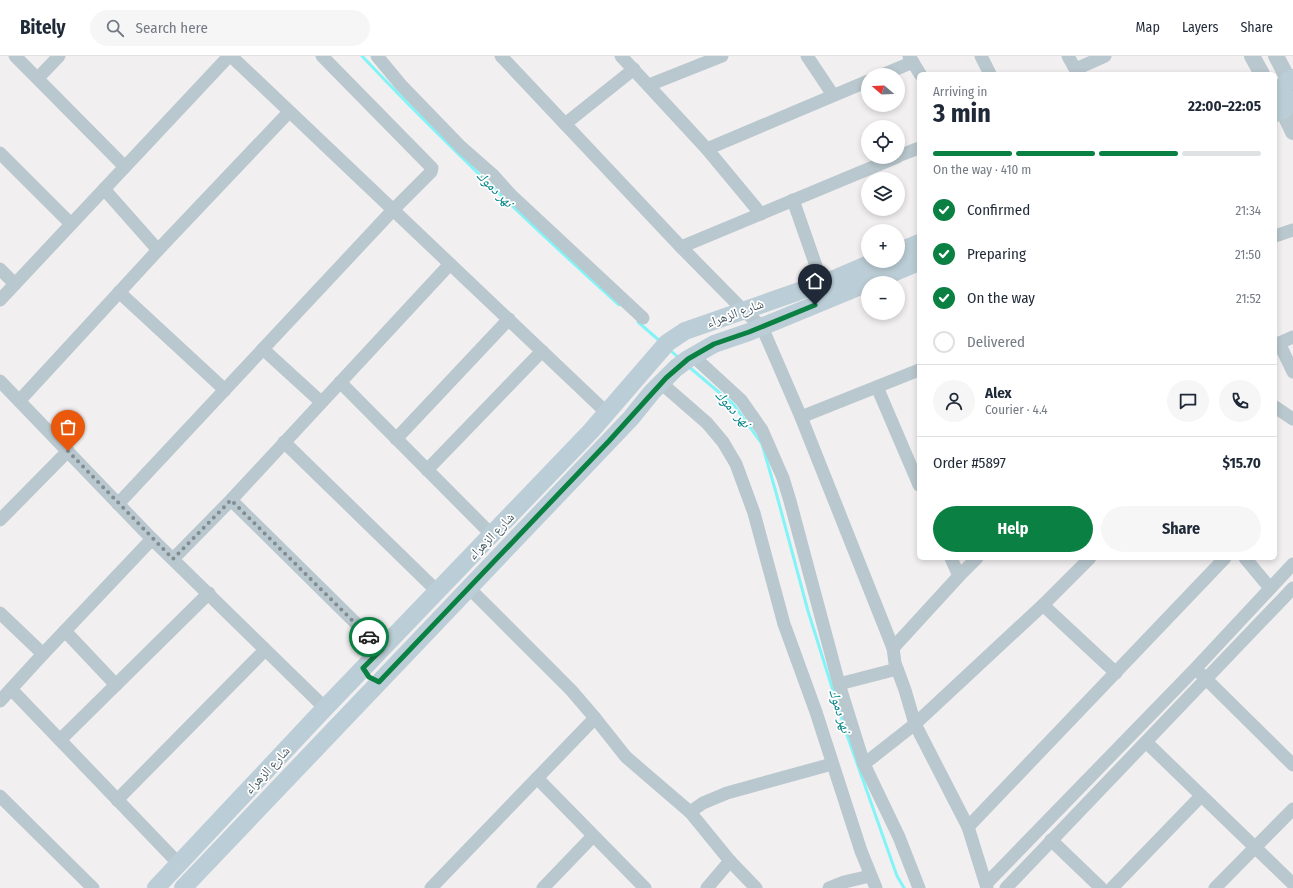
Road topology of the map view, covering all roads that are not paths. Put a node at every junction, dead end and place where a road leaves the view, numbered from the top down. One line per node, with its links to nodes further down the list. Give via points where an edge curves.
1 (16, 56): 20 (street)
2 (59, 56): 20 (street)
3 (230, 56): 26 (street); 34 (street)
4 (322, 56): 37 (street, via 432,168 430,174)
5 (377, 56): 57 (street, via 401,86 461,147)
6 (501, 56): 27 (street)
7 (621, 56): 16 (street)
8 (722, 56): 23 (street)
9 (807, 56): 24 (street)
10 (981, 56): 18 (street)
11 (1068, 56): 19 (street)
12 (1105, 56): 19 (street)
13 (1276, 56): 21 (street)
14 (911, 59): 15 (street); 17 (street)
15 (895, 68)
16 (634, 69): 23 (street); 27 (street)
17 (919, 72)
18 (989, 72)
19 (1077, 72)
20 (38, 78): 34 (street)
21 (1292, 82): 25 (main road)
22 (861, 84): 24 (street)
23 (649, 85): 29 (street)
24 (833, 95): 29 (street)
25 (1280, 103): 28 (street)
26 (289, 112): 37 (street); 45 (street)
27 (565, 124): 43 (street)
28 (1293, 132)
29 (707, 149): 38 (street)
30 (917, 149): 32 (street)
31 (0, 153): 39 (street)
32 (905, 154)
33 (880, 164): 36 (street)
34 (125, 167): 35 (street)
35 (104, 189): 39 (street); 45 (street)
36 (793, 200): 38 (street); 51 (street)
37 (393, 210): 47 (street); 62 (street)
38 (761, 214): 43 (street)
39 (71, 224): 52 (street)
40 (1293, 230): 41 (street)
41 (1277, 235)
42 (917, 244): 44 (main road)
43 (681, 247): 56 (street)
44 (905, 249)
45 (158, 250): 54 (street)
46 (917, 263): 50 (main road, شارع الزهراء)
47 (450, 264): 58 (street); 69 (street)
48 (861, 267): 51 (main road, شارع الزهراء)
49 (0, 269): 52 (street)
50 (885, 276)
51 (822, 283): 56 (main road, شارع الزهراء)
52 (15, 284): 55 (street)
53 (861, 286): 59 (main road, شارع الزهراء)
54 (119, 292): 71 (street); 72 (street)
55 (0, 300)
56 (743, 310): 59 (street); 75 (main road, شارع الزهراء, via 685,331 671,339)
57 (643, 318)
58 (508, 319): 63 (street); 78 (street)
59 (762, 327): 64 (main road, شارع الزهراء, via 714,344); 76 (street)
60 (1293, 337): 61 (street)
61 (1277, 344): 66 (street)
62 (263, 349): 71 (street); 73 (street)
63 (542, 351): 75 (street); 81 (street)
64 (691, 358): 68 (main road, شارع الزهراء); 115 (street, via 741,400 762,430 783,478)
65 (917, 371): 70 (street)
66 (1293, 372)
67 (0, 381): 72 (street)
68 (663, 381): 96 (main road, شارع الزهراء); 125 (street, via 707,423 723,442 736,464 754,513 784,624)
69 (340, 382): 73 (street); 78 (street)
70 (877, 387): 76 (street); 82 (street)
71 (224, 390): 84 (street)
72 (20, 400): 80 (street)
73 (321, 402): 79 (street)
74 (1277, 408): 77 (street)
75 (607, 413): 86 (main road, شارع الزهراء)
76 (801, 417): 104 (street)
77 (1293, 419)
78 (396, 439): 81 (street)
79 (284, 442): 83 (street); 99 (street)
80 (68, 451): 84 (street); 85 (street)
81 (427, 470): 86 (street)
82 (917, 480)
83 (231, 500): 88 (street); 105 (street)
84 (118, 504): 87 (street)
85 (0, 520)
86 (492, 535): 99 (main road, شارع الزهراء)
87 (152, 539): 88 (street); 103 (street)
88 (173, 559): 100 (street)
89 (952, 560): 95 (street)
90 (975, 560): 95 (street)
91 (1088, 560): 101 (street)
92 (1223, 560): 111 (street)
93 (1247, 560): 97 (street)
94 (1293, 564): 97 (street)
95 (959, 576): 104 (street)
96 (469, 588): 114 (main road, شارع الزهراء); 121 (street, via 571,690)
97 (1270, 588): 110 (street)
98 (1293, 588): 112 (street)
99 (437, 591): 105 (main road, شارع الزهراء)
100 (209, 594): 106 (street); 116 (street)
101 (1043, 605): 111 (street); 122 (street)
102 (0, 613): 107 (street)
103 (65, 631): 107 (street); 116 (street)
104 (893, 648): 109 (street)
105 (382, 649): 108 (main road, شارع الزهراء)
106 (265, 650): 120 (street); 131 (street)
107 (43, 654): 117 (street)
108 (363, 668): 113 (main road, شارع الزهراء); 114 (main road, via 369,677)
109 (897, 669): 115 (street); 122 (street)
110 (1195, 669): 112 (street); 142 (street)
111 (1116, 673): 134 (street)
112 (1206, 679): 124 (street); 127 (street)
113 (350, 682): 118 (main road, via 360,690); 120 (main road, شارع الزهراء)
114 (379, 682): 118 (main road, شارع الزهراء)
115 (839, 684): 126 (street)
116 (116, 685): 123 (street)
117 (11, 689): 119 (street); 123 (street)
118 (364, 698): 145 (main road, شارع الزهراء)
119 (0, 701)
120 (325, 708): 139 (main road, شارع الزهراء)
121 (595, 718): 128 (street); 133 (street, via 626,757)
122 (916, 724): 126 (street); 134 (street)
123 (60, 740): 131 (street)
124 (1146, 742): 130 (street); 136 (street)
125 (832, 764): 133 (street, via 727,793 703,803); 140 (street)
126 (864, 764): 152 (street, via 899,837)
127 (1293, 764)
128 (537, 778): 135 (street); 146 (street)
129 (0, 796): 143 (street)
130 (1201, 796): 137 (street); 155 (street)
131 (117, 800): 139 (street)
132 (1293, 809): 137 (street)
133 (690, 812): 138 (street)
134 (968, 827): 142 (street)
135 (593, 836): 147 (street); 148 (street)
136 (1051, 840): 153 (street); 154 (street)
137 (1255, 848): 141 (street); 156 (street)
138 (730, 861): 149 (street); 150 (street)
139 (179, 864): 144 (main road, شارع الزهراء)
140 (873, 882): 151 (street, via 844,882)
141 (1293, 884)
142 (987, 886)
143 (93, 888)
144 (156, 888)
145 (182, 888)
146 (431, 888)
147 (543, 888)
148 (645, 888)
149 (707, 888)
150 (756, 888)
151 (830, 888)
152 (919, 888)
153 (1006, 888)
154 (1102, 888)
155 (1112, 888)
156 (1215, 888)

